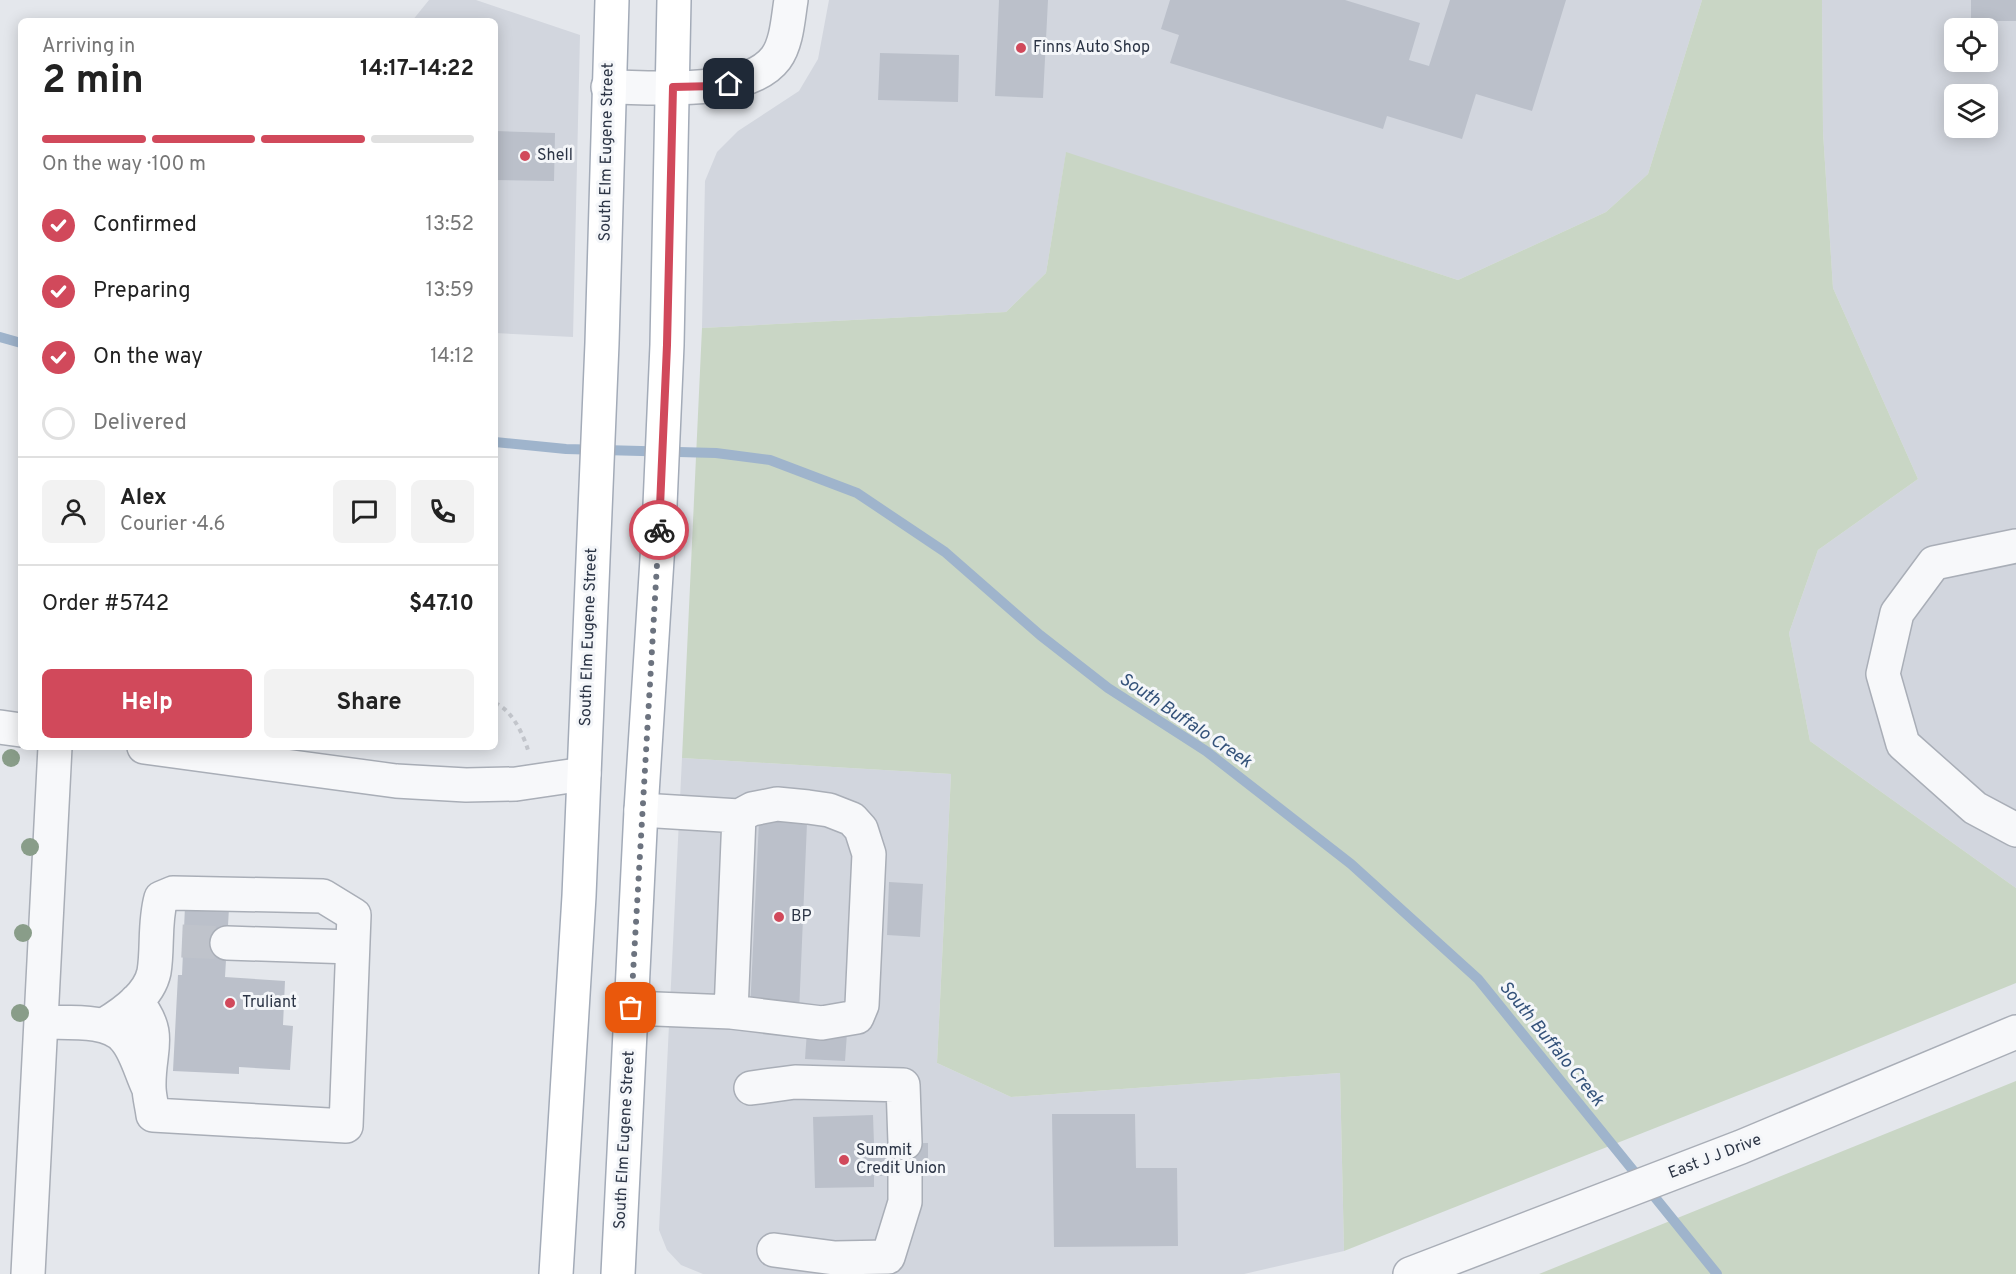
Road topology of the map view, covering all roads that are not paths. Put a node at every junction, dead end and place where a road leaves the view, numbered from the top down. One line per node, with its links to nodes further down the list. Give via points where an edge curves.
1 (612, 0): 4 (main road, South Elm Eugene Street)
2 (674, 0): 5 (main road, South Elm Eugene Street)
3 (790, 0): 5 (street, via 784,40 776,58 764,69 742,81)
4 (608, 87): 5 (street); 11 (main road, South Elm Eugene Street)
5 (673, 87): 12 (main road, South Elm Eugene Street, via 659,528)
6 (2016, 546): 14 (street, via 1934,563 1897,613 1883,675 1902,744 1975,808)
7 (0, 727): 8 (street)
8 (18, 730)
9 (55, 750): 20 (street)
10 (166, 750): 11 (street, via 396,781 516,784)
11 (584, 774): 29 (main road, South Elm Eugene Street)
12 (641, 810): 13 (street); 18 (main road, South Elm Eugene Street)
13 (740, 816): 19 (street); 19 (street, via 752,808 777,804 829,810 852,819 861,829 869,854 862,1005 857,1017 822,1023)
14 (2016, 830)
15 (227, 943): 16 (street)
16 (352, 947): 17 (street, via 354,915 323,896 173,893 160,898 157,914 169,941 148,988); 23 (street, via 346,1126 153,1115)
17 (136, 1001): 21 (street); 23 (street, via 146,1013 153,1037)
18 (631, 1008): 19 (street); 30 (main road, South Elm Eugene Street)
19 (731, 1012)
20 (41, 1022): 21 (street); 28 (street)
21 (104, 1025): 23 (street, via 127,1041)
22 (2016, 1032): 31 (street, East J J Drive, via 1741,1147)
23 (149, 1088)
24 (751, 1088): 25 (street, via 795,1082 903,1085)
25 (904, 1143)
26 (904, 1176): 27 (street, via 905,1202 888,1257 835,1258)
27 (774, 1250)
28 (28, 1274)
29 (556, 1274)
30 (618, 1274)
31 (1410, 1274)

